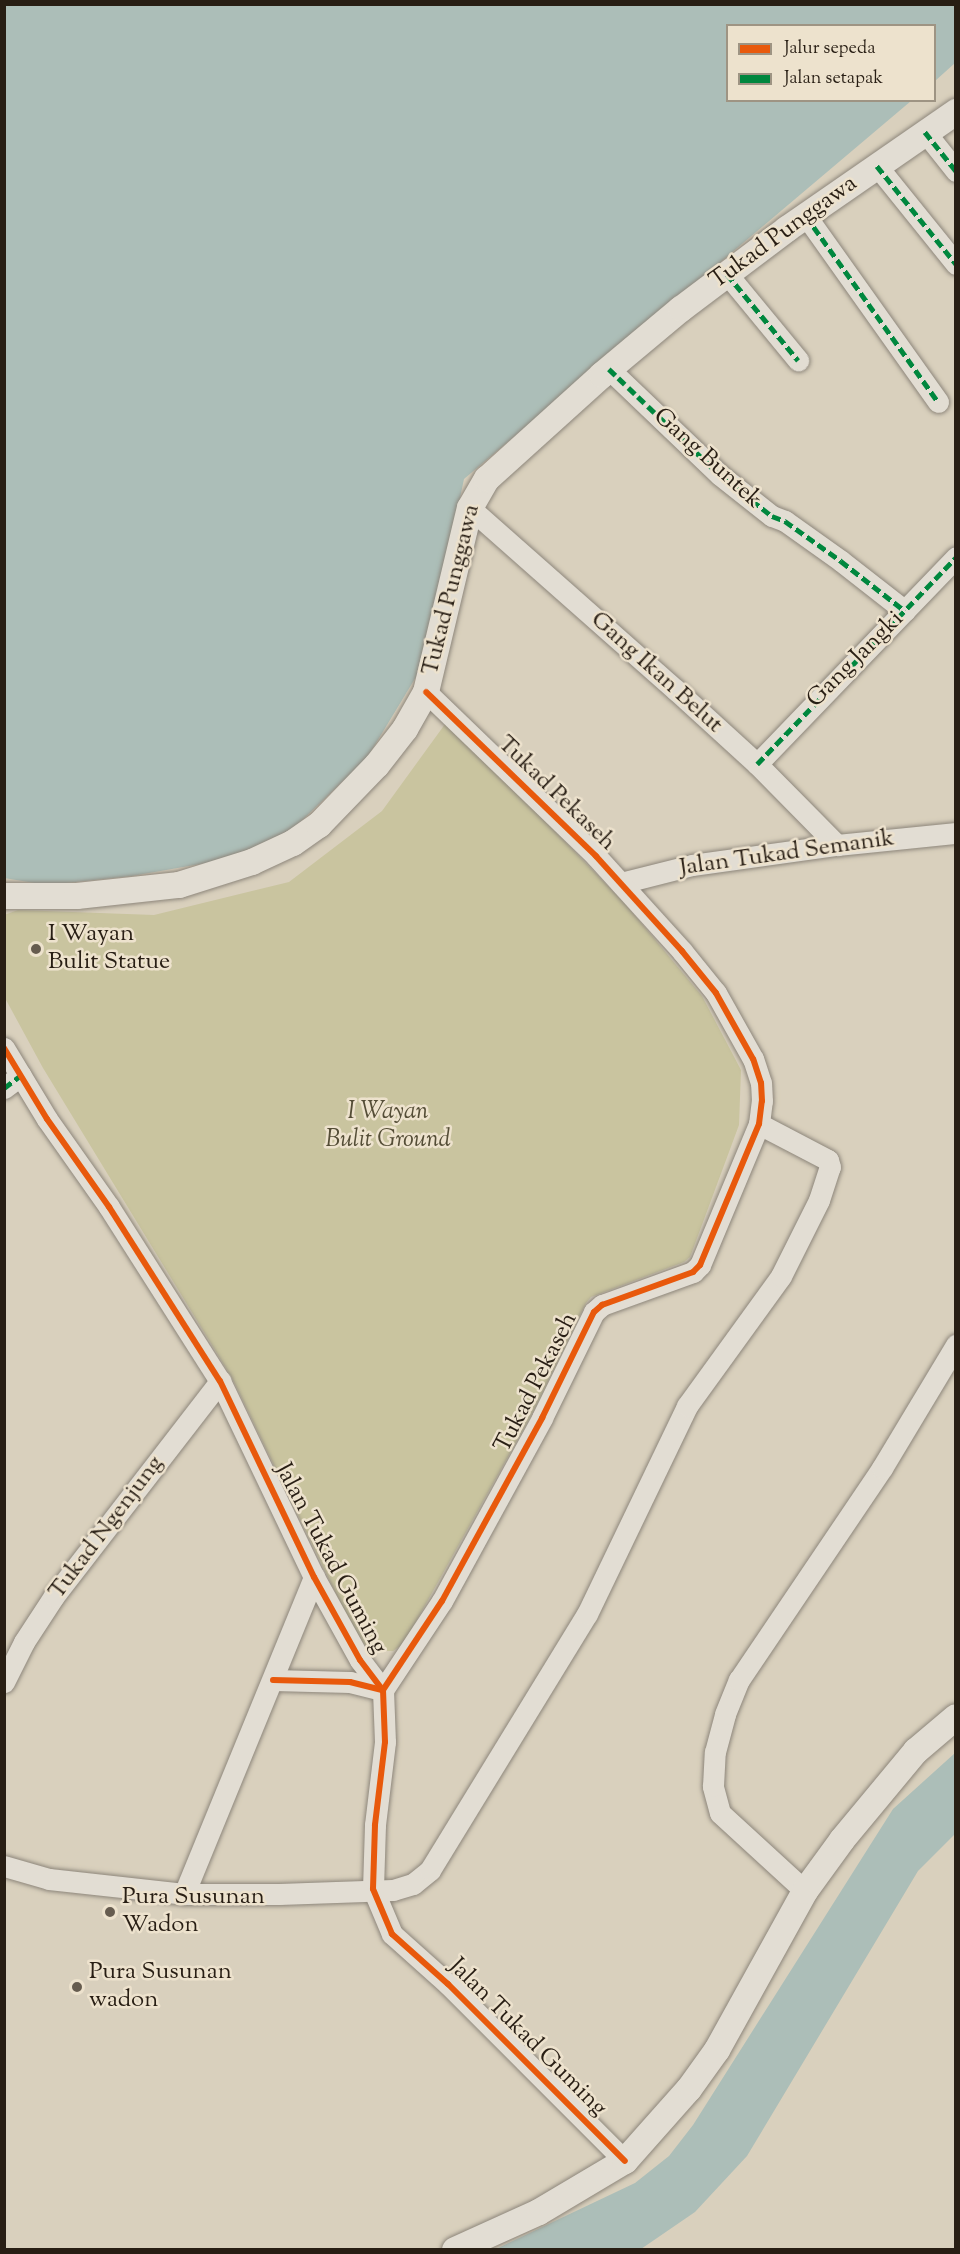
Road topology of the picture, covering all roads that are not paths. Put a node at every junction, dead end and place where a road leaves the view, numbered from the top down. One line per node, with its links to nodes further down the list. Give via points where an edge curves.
1 (956, 112): 2 (street, Tukad Punggawa)
2 (925, 132): 3 (street, Tukad Punggawa); 4 (street)
3 (877, 166): 5 (street, Tukad Punggawa); 6 (street)
4 (956, 171)
5 (806, 216): 7 (street, Tukad Punggawa); 10 (street)
6 (956, 264)
7 (727, 274): 8 (street); 9 (street, Tukad Punggawa)
8 (798, 360)
9 (609, 369): 11 (street, Tukad Punggawa, via 495,471); 13 (street, Gang Buntek, via 720,475)
10 (938, 402)
11 (470, 508): 14 (street, Tukad Punggawa); 15 (street, Gang Ikan Belut)
12 (956, 557): 13 (street, Gang Jangki)
13 (905, 611): 15 (street, Gang Jangki)
14 (426, 692): 18 (street, Tukad Pekaseh); 19 (street, Tukad Punggawa, via 405,729 377,765 319,825 278,850 179,885 77,896)
15 (757, 764): 17 (street, Gang Ikan Belut)
16 (956, 833): 17 (street, Jalan Tukad Semanik)
17 (837, 845): 18 (street, Jalan Tukad Semanik, via 692,865)
18 (621, 883): 23 (street, Tukad Pekaseh, via 689,959 738,1029 761,1083)
19 (4, 896)
20 (4, 1048): 21 (street, Jalan Tukad Guming)
21 (21, 1075): 22 (street); 25 (street, Jalan Tukad Guming)
22 (4, 1088)
23 (759, 1124): 29 (street, Tukad Pekaseh, via 700,1265 693,1272 602,1305 594,1312 542,1418 442,1601); 32 (street, via 828,1160 830,1167 810,1219 781,1276 687,1406 587,1614 430,1870 413,1884 393,1890)
24 (956, 1345): 33 (street, via 882,1468 739,1680 725,1714 715,1752 713,1786 720,1813)
25 (220, 1381): 26 (street, Jalan Tukad Guming); 28 (street, Tukad Ngenjung, via 54,1596)
26 (314, 1577): 27 (street); 29 (street, Jalan Tukad Guming, via 360,1660)
27 (273, 1680): 29 (street, via 350,1682); 34 (street)
28 (4, 1682)
29 (383, 1690): 32 (street, Jalan Tukad Guming, via 385,1742 375,1825)
30 (956, 1717): 33 (street, via 916,1751 884,1787)
31 (4, 1866): 34 (street, via 49,1879)
32 (373, 1889): 34 (street); 35 (street, Jalan Tukad Guming, via 392,1934 448,1984)
33 (805, 1891): 35 (street, via 717,2050 689,2089)
34 (184, 1894)
35 (625, 2161): 36 (street, via 539,2212)
36 (455, 2250)

